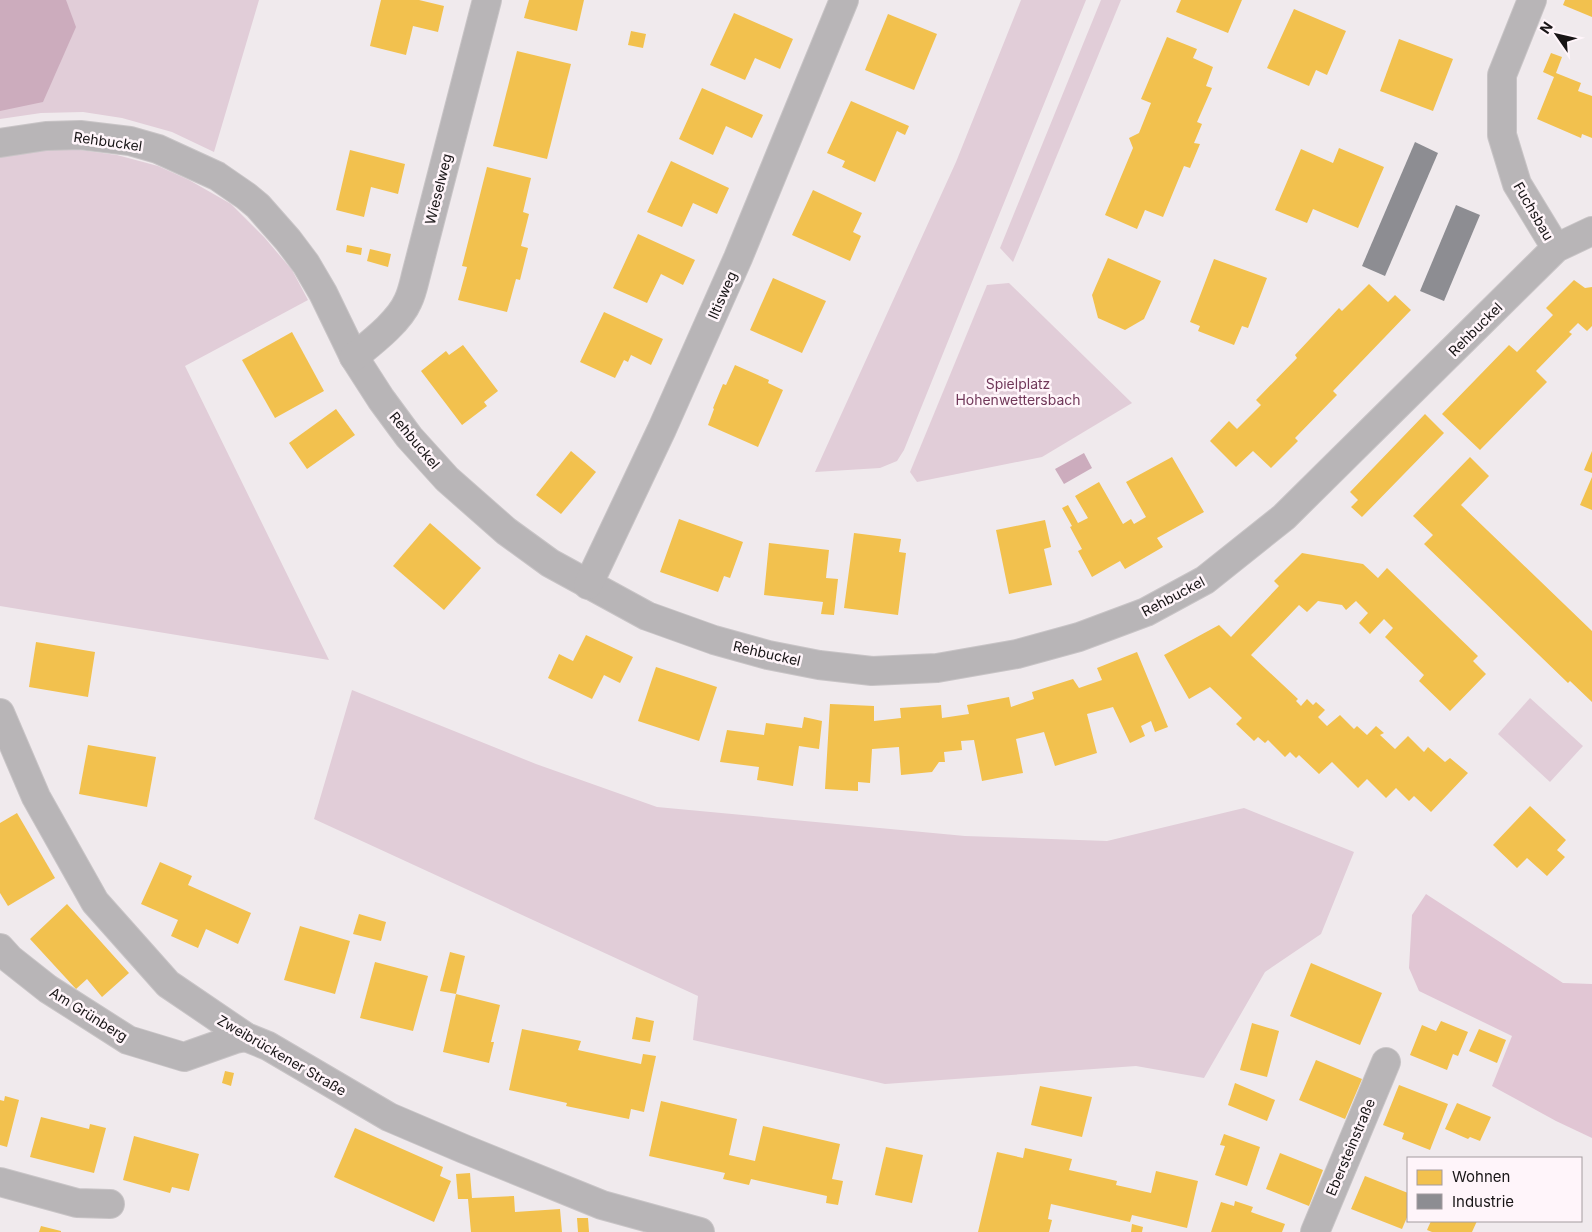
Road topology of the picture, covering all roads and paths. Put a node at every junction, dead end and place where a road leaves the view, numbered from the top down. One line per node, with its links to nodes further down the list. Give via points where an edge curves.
1 (487, 0): 7 (street, Wieselweg, via 408,302 393,322)
2 (844, 0): 8 (street, Iltisweg, via 738,258)
3 (1532, 0): 6 (street, Fuchsbau, via 1502,75 1502,135 1517,184)
4 (0, 143): 7 (street, Rehbuckel, via 80,135 130,141 158,149 217,176 258,206 288,240 323,293)
5 (1592, 231): 6 (street, Rehbuckel)
6 (1556, 248): 8 (street, Rehbuckel, via 1269,531 1205,580 1146,612 1079,637 1017,654 937,668 872,671 820,665 714,640 647,616)
7 (354, 357): 8 (street, Rehbuckel, via 381,399 447,479 506,531 550,563)
8 (588, 585)
9 (0, 713): 11 (street, Zweibrückener Straße, via 36,797 95,902 168,984)
10 (0, 948): 11 (street, Am Grünberg, via 48,989 128,1040 184,1057)
11 (246, 1037): 15 (street, Zweibrückener Straße, via 268,1046 389,1116 456,1146 602,1205)
12 (1386, 1062): 16 (street, Ebersteinstraße)
13 (0, 1182): 14 (street, via 77,1203)
14 (110, 1204)
15 (700, 1232)
16 (1315, 1232)

